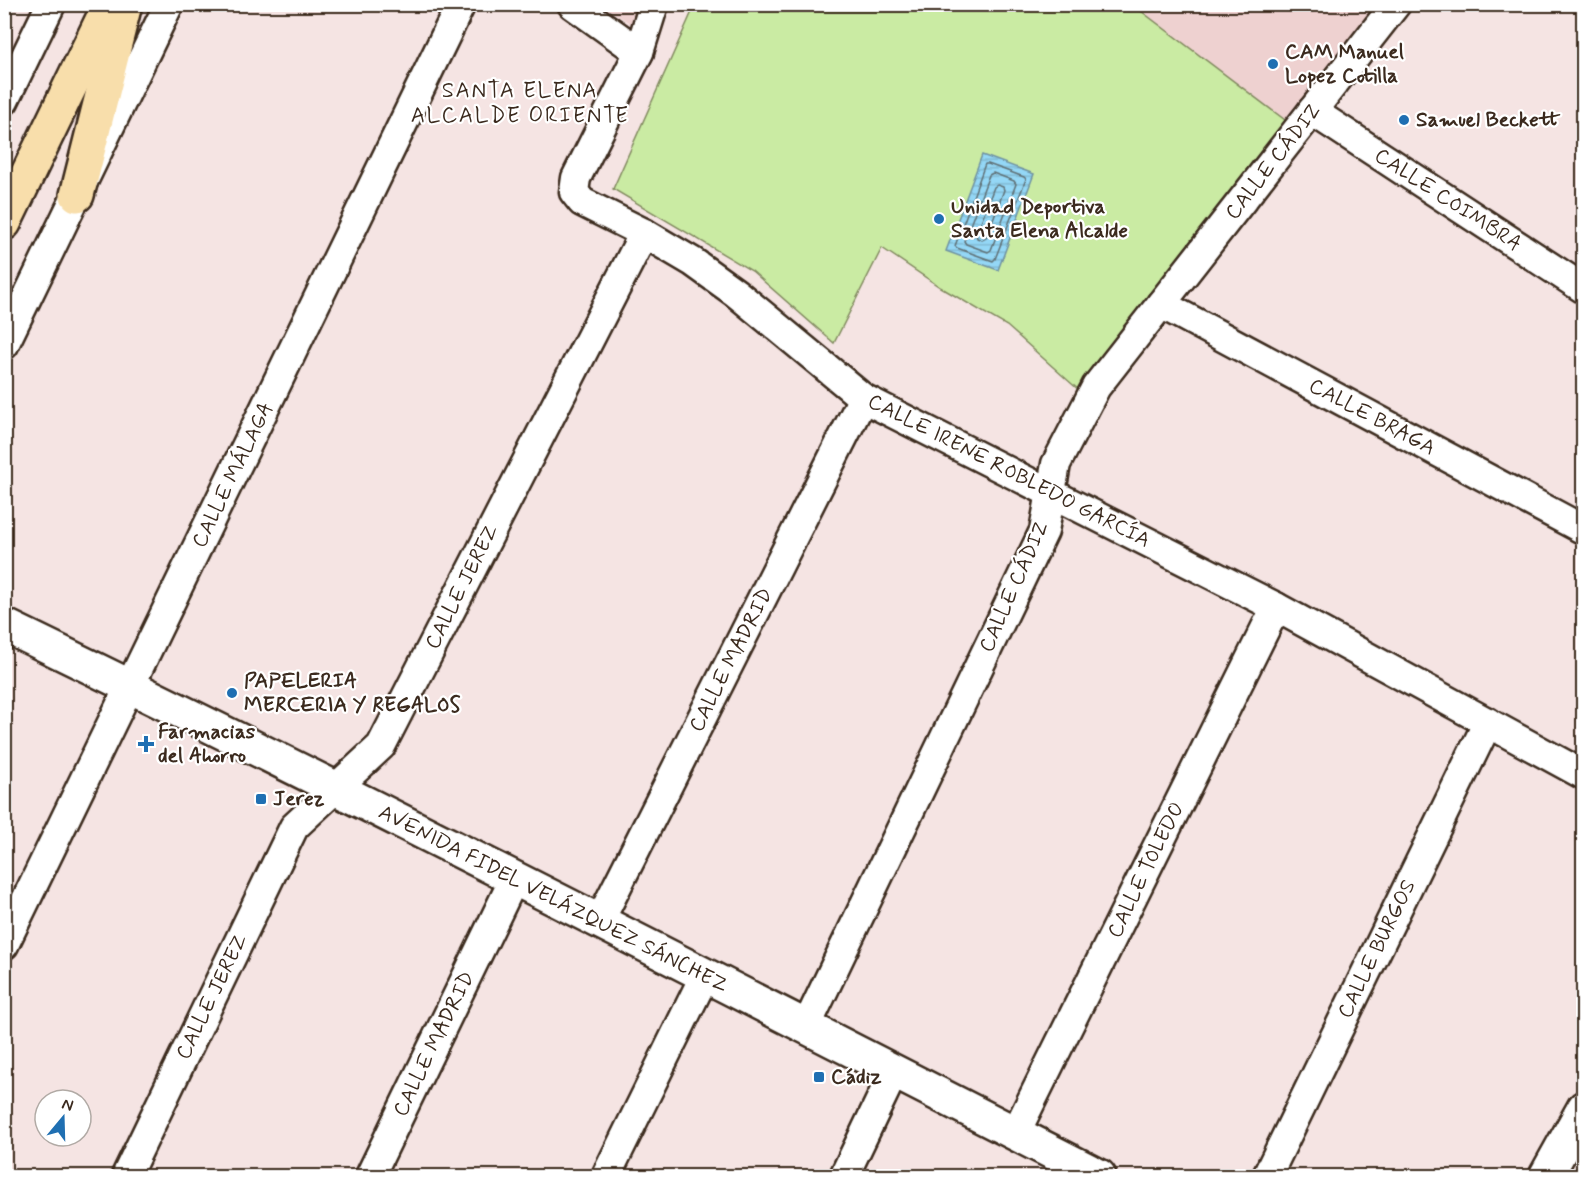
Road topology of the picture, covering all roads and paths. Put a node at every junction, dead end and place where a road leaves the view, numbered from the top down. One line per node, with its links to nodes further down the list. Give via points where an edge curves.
1 (51, 4): 10 (street)
2 (110, 4): 13 (main road)
3 (125, 4): 12 (main road)
4 (169, 4): 12 (street)
5 (461, 4): 23 (street, CALLE MÁLAGA)
6 (572, 4): 9 (street)
7 (654, 4): 9 (street)
8 (1396, 4): 11 (street, CALLE CÁDIZ)
9 (639, 52): 14 (street, CALLE IRENE ROBLEDO GARCÍA, via 576,178 574,192 582,202)
10 (4, 101)
11 (1312, 111): 15 (street, CALLE COIMBRA); 16 (street, CALLE CÁDIZ)
12 (77, 195): 17 (street)
13 (4, 223)
14 (644, 233): 18 (street, CALLE IRENE ROBLEDO GARCÍA, via 736,293); 26 (street, CALLE JEREZ, via 381,746)
15 (1584, 289)
16 (1161, 304): 19 (street, CALLE CÁDIZ, via 1096,387 1056,464); 20 (street, CALLE BRAGA)
17 (4, 345)
18 (863, 398): 19 (street, CALLE IRENE ROBLEDO GARCÍA); 28 (street, CALLE MADRID)
19 (1050, 492): 21 (street, CALLE IRENE ROBLEDO GARCÍA); 31 (street, CALLE CÁDIZ, via 1044,531)
20 (1584, 530)
21 (1276, 606): 24 (street, CALLE IRENE ROBLEDO GARCÍA); 34 (street, CALLE TOLEDO)
22 (4, 626): 23 (street, AVENIDA FIDEL VELÁZQUEZ SÁNCHEZ)
23 (130, 686): 26 (street, AVENIDA FIDEL VELÁZQUEZ SÁNCHEZ); 29 (street, CALLE MÁLAGA)
24 (1488, 722): 25 (street, CALLE IRENE ROBLEDO GARCÍA); 40 (street, CALLE BURGOS)
25 (1584, 775)
26 (336, 789): 27 (street, AVENIDA FIDEL VELÁZQUEZ SÁNCHEZ); 36 (street, CALLE JEREZ, via 294,826)
27 (514, 879): 28 (street, AVENIDA FIDEL VELÁZQUEZ SÁNCHEZ); 37 (street, CALLE MADRID)
28 (599, 922): 30 (street, AVENIDA FIDEL VELÁZQUEZ SÁNCHEZ)
29 (4, 945)
30 (705, 975): 31 (street, AVENIDA FIDEL VELÁZQUEZ SÁNCHEZ); 38 (street)
31 (806, 1027): 32 (street, AVENIDA FIDEL VELÁZQUEZ SÁNCHEZ)
32 (894, 1072): 34 (street, AVENIDA FIDEL VELÁZQUEZ SÁNCHEZ); 39 (street)
33 (1584, 1108): 41 (street)
34 (1016, 1134): 35 (street, AVENIDA FIDEL VELÁZQUEZ SÁNCHEZ)
35 (1087, 1174)
36 (126, 1176)
37 (370, 1176)
38 (606, 1176)
39 (844, 1176)
40 (1268, 1176)
41 (1546, 1176)

